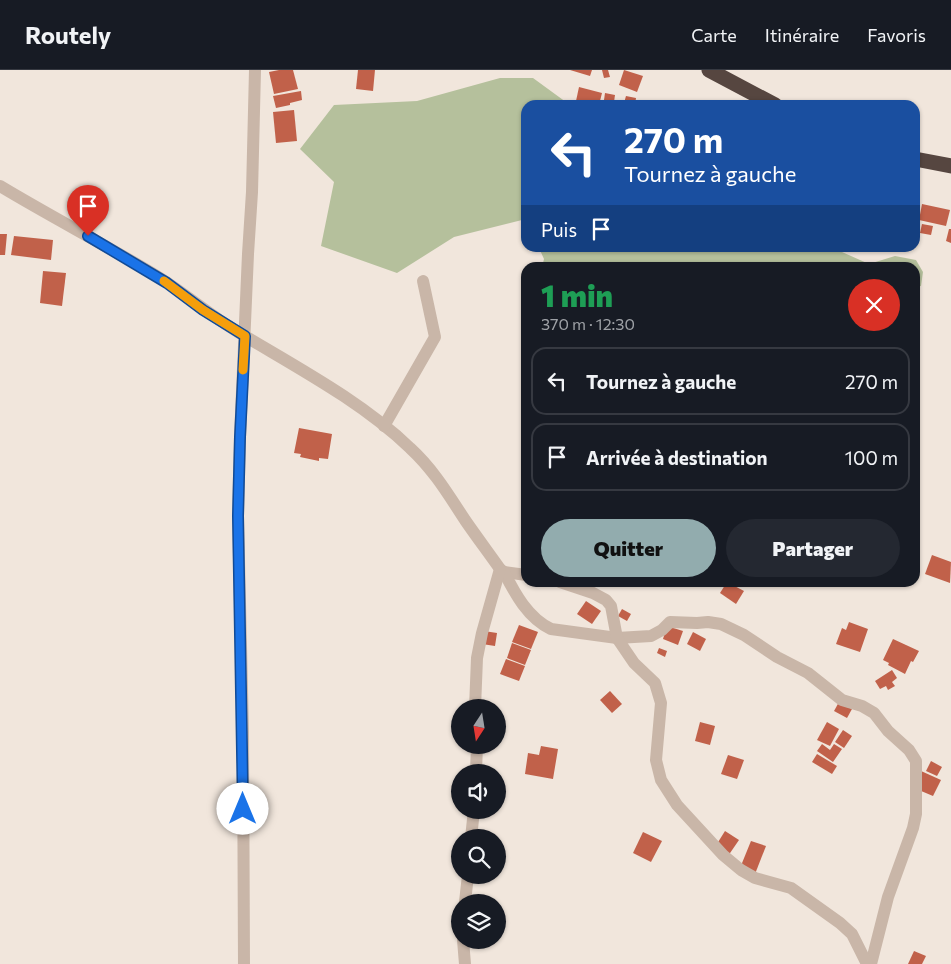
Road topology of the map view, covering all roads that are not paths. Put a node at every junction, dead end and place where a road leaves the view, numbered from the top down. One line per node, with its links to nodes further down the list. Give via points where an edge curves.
1 (255, 70): 8 (street)
2 (710, 70): 3 (highway)
3 (767, 100)
4 (920, 160): 5 (highway)
5 (951, 166)
6 (0, 186): 8 (street, via 152,273)
7 (423, 281): 9 (street, via 436,337)
8 (245, 336): 9 (street, via 303,370); 16 (street, via 238,516)
9 (384, 426): 10 (street, via 433,471)
10 (502, 571): 11 (street); 13 (street, via 533,617 544,626 562,632); 14 (street, via 477,658)
11 (521, 574)
12 (575, 587): 13 (street, via 593,593 611,606)
13 (617, 638): 18 (street, via 634,663 654,683 661,703 656,760 661,780 677,805 722,855 742,870 755,878 791,888 840,923 852,934); 19 (street, via 651,636 670,622 722,624 808,673 842,700 874,713 909,750 916,760 914,828 888,897)
14 (475, 699)
15 (464, 949): 17 (street)
16 (244, 964)
17 (465, 964)
18 (867, 964)
19 (871, 964)

